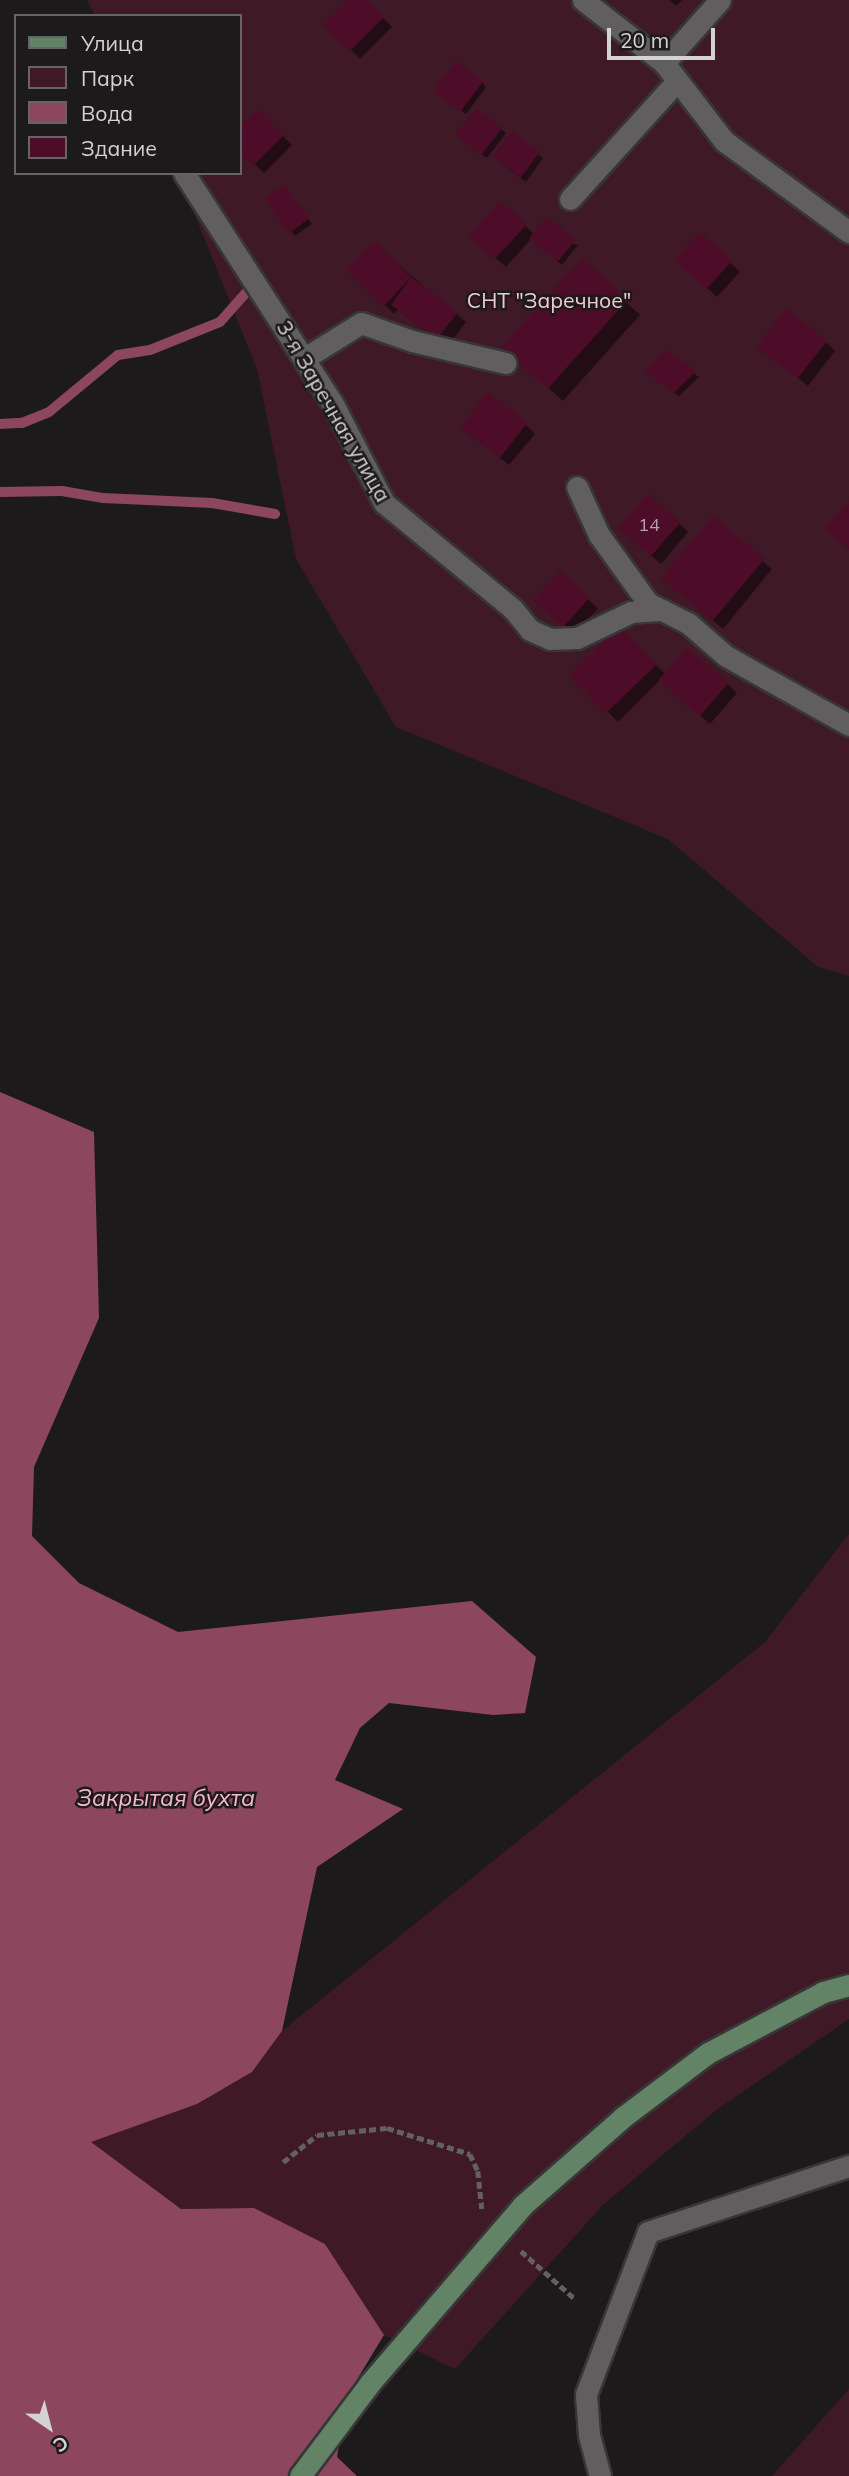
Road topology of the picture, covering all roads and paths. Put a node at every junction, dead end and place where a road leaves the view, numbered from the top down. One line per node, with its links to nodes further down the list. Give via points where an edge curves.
1 (583, 0): 3 (street)
2 (720, 0): 3 (street)
3 (664, 63): 4 (street)
4 (677, 81): 6 (street); 7 (street, via 724,141)
5 (185, 175): 8 (street, 3-я Заречная улица)
6 (570, 199)
7 (849, 232)
8 (305, 358): 9 (street, via 361,323 412,341); 11 (street, 3-я Заречная улица, via 384,503 513,609 530,629 550,639 577,638 631,612)
9 (505, 363)
10 (577, 487): 11 (street, via 599,535 649,603)
11 (663, 610): 12 (street, via 688,623 726,656)
12 (849, 725)
13 (849, 1984): 19 (main road, via 823,1992 708,2053 623,2116 523,2206 370,2382)
14 (283, 2161): 16 (path, via 317,2135 387,2128 418,2136 470,2154 478,2171)
15 (849, 2166): 20 (street, via 648,2232 586,2394 589,2435)
16 (482, 2213)
17 (511, 2241): 18 (path)
18 (575, 2299)
19 (300, 2476)
20 (600, 2476)

